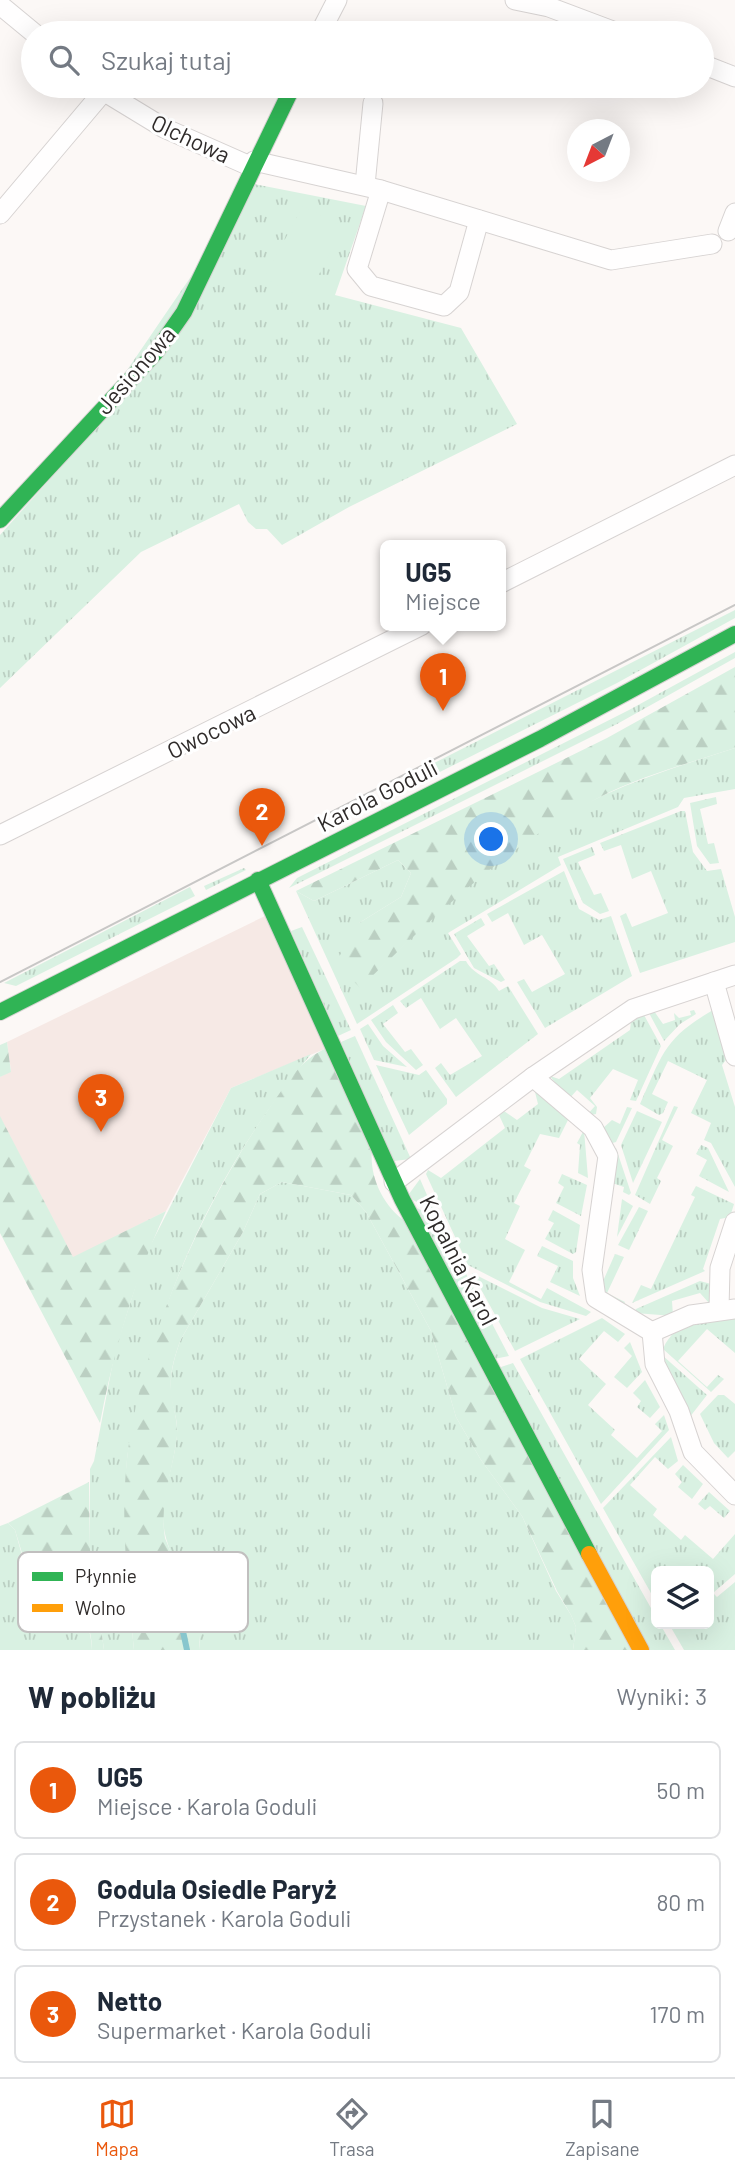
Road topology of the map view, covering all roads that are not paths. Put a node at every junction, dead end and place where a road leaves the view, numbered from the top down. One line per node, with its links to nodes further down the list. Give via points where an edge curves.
1 (337, 0): 4 (street)
2 (515, 0): 5 (street)
3 (0, 5): 6 (street)
4 (326, 21)
5 (586, 21)
6 (21, 22)
7 (714, 69): 8 (street)
8 (735, 77)
9 (92, 98): 15 (street)
10 (114, 98): 13 (street, Olchowa, via 164,128)
11 (287, 98): 13 (street, Jesionowa)
12 (373, 103): 14 (street)
13 (253, 164): 14 (street); 19 (street, Jesionowa, via 184,312 156,352)
14 (373, 188): 16 (street); 16 (street, via 357,269 371,286 444,306 459,292)
15 (0, 214)
16 (480, 220): 17 (street, via 611,260)
17 (712, 244)
18 (735, 465): 20 (street)
19 (0, 520)
20 (506, 580)
21 (410, 631): 23 (street, Owocowa)
22 (735, 634): 24 (street, Karola Goduli, via 540,739)
23 (0, 835)
24 (258, 880): 27 (street, Karola Goduli); 30 (street, Kopalnia Karol)
25 (735, 975): 26 (street)
26 (714, 982): 28 (street); 29 (street, via 633,1009)
27 (2, 1007)
28 (735, 1056)
29 (533, 1077): 30 (street); 33 (street, via 593,1129 608,1156 592,1270 596,1298)
30 (394, 1182): 35 (street, Kopalnia Karol)
31 (735, 1222): 32 (street, via 720,1268)
32 (727, 1310): 33 (street, via 691,1315)
33 (652, 1332): 34 (street, via 656,1364 693,1452)
34 (735, 1495)
35 (641, 1650)

